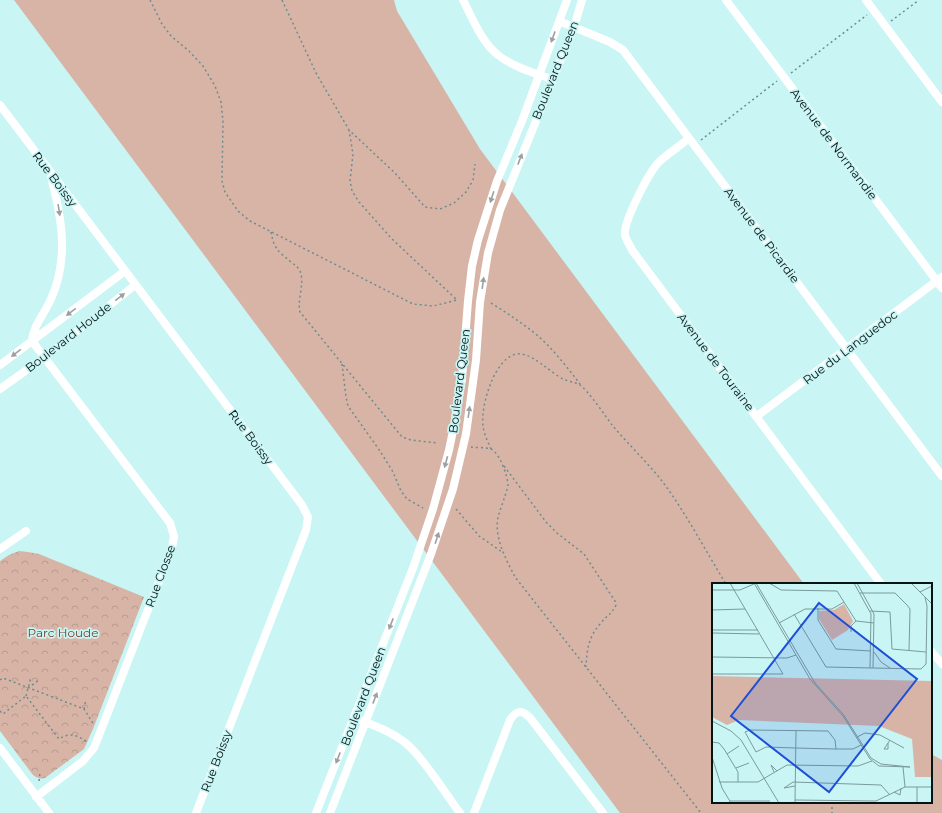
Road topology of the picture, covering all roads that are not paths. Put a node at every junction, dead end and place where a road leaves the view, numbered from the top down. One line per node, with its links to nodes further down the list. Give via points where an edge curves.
1 (463, 0): 8 (street, via 492,50 505,60)
2 (566, 0): 6 (street, Boulevard Queen)
3 (582, 0): 7 (street, Boulevard Queen)
4 (726, 0): 17 (street, Avenue de Normandie)
5 (866, 0): 10 (street)
6 (559, 21): 7 (street, Avenue de Picardie); 8 (street, Boulevard Queen, one-way to 8)
7 (574, 26): 9 (street, Boulevard Queen); 12 (street, Avenue de Picardie, via 623,50)
8 (540, 75): 9 (street); 14 (street, Boulevard Queen)
9 (552, 79): 15 (street, Boulevard Queen, one-way to 9)
10 (942, 102)
11 (0, 105): 13 (street, Rue Boissy)
12 (692, 142): 21 (street, Avenue de Picardie); 25 (street, Avenue de Touraine, via 659,161 653,169 638,197 625,235 632,250)
13 (50, 173): 16 (street, Rue Boissy); 20 (street, Boulevard Houde, one-way to 20, via 62,228 62,255 53,293 33,333)
14 (498, 181): 15 (street); 29 (street, Boulevard Queen, one-way to 29, via 472,266 462,380 449,450 433,510)
15 (510, 185): 30 (street, Boulevard Queen, one-way to 15, via 453,488 466,434 485,267)
16 (125, 271): 18 (street, Rue Boissy); 20 (street, Boulevard Houde, one-way to 20)
17 (939, 279): 19 (street, Avenue de Normandie); 21 (street, Rue du Languedoc)
18 (135, 285): 22 (street, Boulevard Houde, one-way to 18); 39 (street, Rue Boissy, via 302,505 308,517 306,530)
19 (942, 288)
20 (32, 341): 22 (street, Rue Closse); 23 (street, Boulevard Houde, one-way to 23)
21 (847, 349): 25 (street, Rue du Languedoc); 26 (street, Avenue de Picardie)
22 (45, 356): 24 (street, Boulevard Houde); 37 (street, Rue Closse, via 170,523 174,536 169,556 94,748 83,761)
23 (0, 365)
24 (0, 389)
25 (757, 416): 31 (street, Avenue de Touraine)
26 (942, 476)
27 (26, 531): 28 (street)
28 (0, 549)
29 (409, 578): 30 (street); 34 (street, Boulevard Queen, one-way to 34)
30 (420, 582): 35 (street, Boulevard Queen, one-way to 30)
31 (880, 583)
32 (932, 652): 33 (street)
33 (942, 664)
34 (354, 718): 35 (street); 40 (street, Boulevard Queen, one-way to 40)
35 (366, 722): 41 (street, Boulevard Queen); 42 (street, via 408,745)
36 (0, 748): 37 (street)
37 (36, 797): 38 (street)
38 (49, 813)
39 (196, 813)
40 (316, 813)
41 (330, 813)
42 (460, 813)
43 (474, 813): 44 (street, via 510,720 518,712 526,713 531,719)
44 (602, 813)

